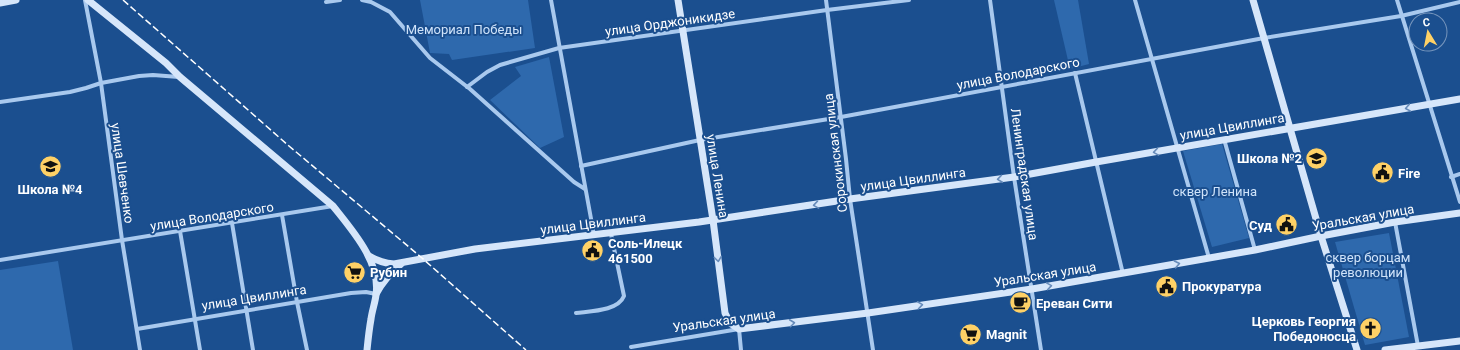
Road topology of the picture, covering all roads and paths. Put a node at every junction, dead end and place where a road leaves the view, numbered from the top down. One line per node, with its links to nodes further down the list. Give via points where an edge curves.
1 (16, 0): 16 (street)
2 (85, 0): 25 (street, улица Шевченко)
3 (88, 0): 24 (street)
4 (340, 0): 14 (street)
5 (362, 0): 27 (street, via 390,12 430,58)
6 (552, 0): 21 (street)
7 (678, 0): 19 (street, улица Ленина)
8 (826, 0): 17 (street, Сорокинская улица)
9 (909, 0): 17 (street, улица Орджоникидзе)
10 (990, 0): 26 (street, Ленинградская улица)
11 (1134, 0): 22 (street)
12 (1253, 0): 20 (street)
13 (1397, 0): 18 (street)
14 (326, 2)
15 (1460, 2): 18 (street, улица Володарского)
16 (0, 3)
17 (827, 10): 19 (street, улица Орджоникидзе); 31 (street, Сорокинская улица)
18 (1401, 16): 20 (street, улица Володарского); 30 (street)
19 (683, 30): 21 (street, улица Орджоникидзе); 33 (street, улица Ленина)
20 (1264, 38): 22 (street, улица Володарского); 32 (street)
21 (559, 48): 27 (street, улица Орджоникидзе, via 500,65); 37 (street)
22 (1152, 58): 23 (street, улица Володарского); 35 (street)
23 (1075, 73): 26 (street, улица Володарского); 36 (street)
24 (180, 77): 25 (street, via 153,75); 44 (street)
25 (101, 83): 29 (street, via 70,92); 54 (street, улица Шевченко)
26 (1002, 86): 31 (street, улица Володарского); 39 (street, Ленинградская улица)
27 (467, 87): 41 (street)
28 (1460, 99): 30 (street, улица Цвиллинга)
29 (0, 102)
30 (1428, 105): 32 (street, улица Цвиллинга, one-way to 32); 40 (street)
31 (841, 117): 33 (street, улица Володарского); 42 (street, Сорокинская улица)
32 (1289, 129): 34 (street, улица Цвиллинга); 53 (street)
33 (700, 140): 37 (street, улица Володарского); 47 (street, улица Ленина)
34 (1224, 140): 35 (street, улица Цвиллинга); 55 (street)
35 (1178, 148): 36 (street, улица Цвиллинга, one-way to 36); 57 (street)
36 (1096, 162): 39 (street, улица Цвиллинга); 60 (street)
37 (581, 166): 41 (street)
38 (1460, 174): 40 (street)
39 (1014, 177): 42 (street, улица Цвиллинга, one-way to 42); 61 (street, Ленинградская улица)
40 (1451, 177): 43 (street)
41 (585, 189): 52 (street)
42 (850, 199): 47 (street, улица Цвиллинга, one-way to 47); 66 (street, Сорокинская улица)
43 (1460, 202)
44 (333, 206): 45 (street, улица Володарского); 56 (street)
45 (282, 214): 49 (street, улица Володарского); 63 (street)
46 (1460, 214): 48 (street, Уральская улица)
47 (713, 220): 51 (street, улица Цвиллинга); 69 (street, улица Ленина, one-way to 69, via 725,313 730,323)
48 (1395, 222): 53 (street, Уральская улица); 71 (street)
49 (232, 223): 50 (street, улица Володарского); 64 (street)
50 (180, 231): 54 (street, улица Володарского); 67 (street)
51 (612, 234): 52 (street, улица Цвиллинга); 65 (street, via 624,296 614,306)
52 (594, 236): 59 (street, улица Цвиллинга, via 475,249)
53 (1321, 236): 55 (street, Уральская улица); 82 (street)
54 (122, 240): 58 (street, улица Володарского); 68 (street, улица Шевченко)
55 (1255, 250): 57 (street, Уральская улица)
56 (369, 256): 59 (street, улица Цвиллинга, via 385,263); 62 (street, via 376,282)
57 (1209, 258): 60 (street, Уральская улица, one-way to 57)
58 (0, 260)
59 (403, 262): 62 (street, via 383,280)
60 (1123, 274): 61 (street, Уральская улица, one-way to 60)
61 (1032, 289): 66 (street, Уральская улица, one-way to 61); 81 (street, Ленинградская улица)
62 (376, 294): 63 (street, улица Цвиллинга, via 351,293); 78 (street)
63 (296, 302): 64 (street, улица Цвиллинга); 77 (street)
64 (246, 311): 67 (street, улица Цвиллинга); 76 (street)
65 (576, 313)
66 (868, 313): 69 (street, Уральская улица, one-way to 66); 80 (street, Сорокинская улица)
67 (195, 318): 68 (street, улица Цвиллинга); 75 (street)
68 (136, 329): 74 (street, улица Шевченко)
69 (739, 329): 72 (street, Уральская улица); 79 (street)
70 (1460, 341): 73 (street)
71 (1418, 346): 73 (street); 83 (street)
72 (632, 347)
73 (1428, 347)
74 (140, 350)
75 (200, 350)
76 (253, 350)
77 (307, 350)
78 (367, 350)
79 (742, 350)
80 (873, 350)
81 (1041, 350)
82 (1357, 350)
83 (1385, 350)

